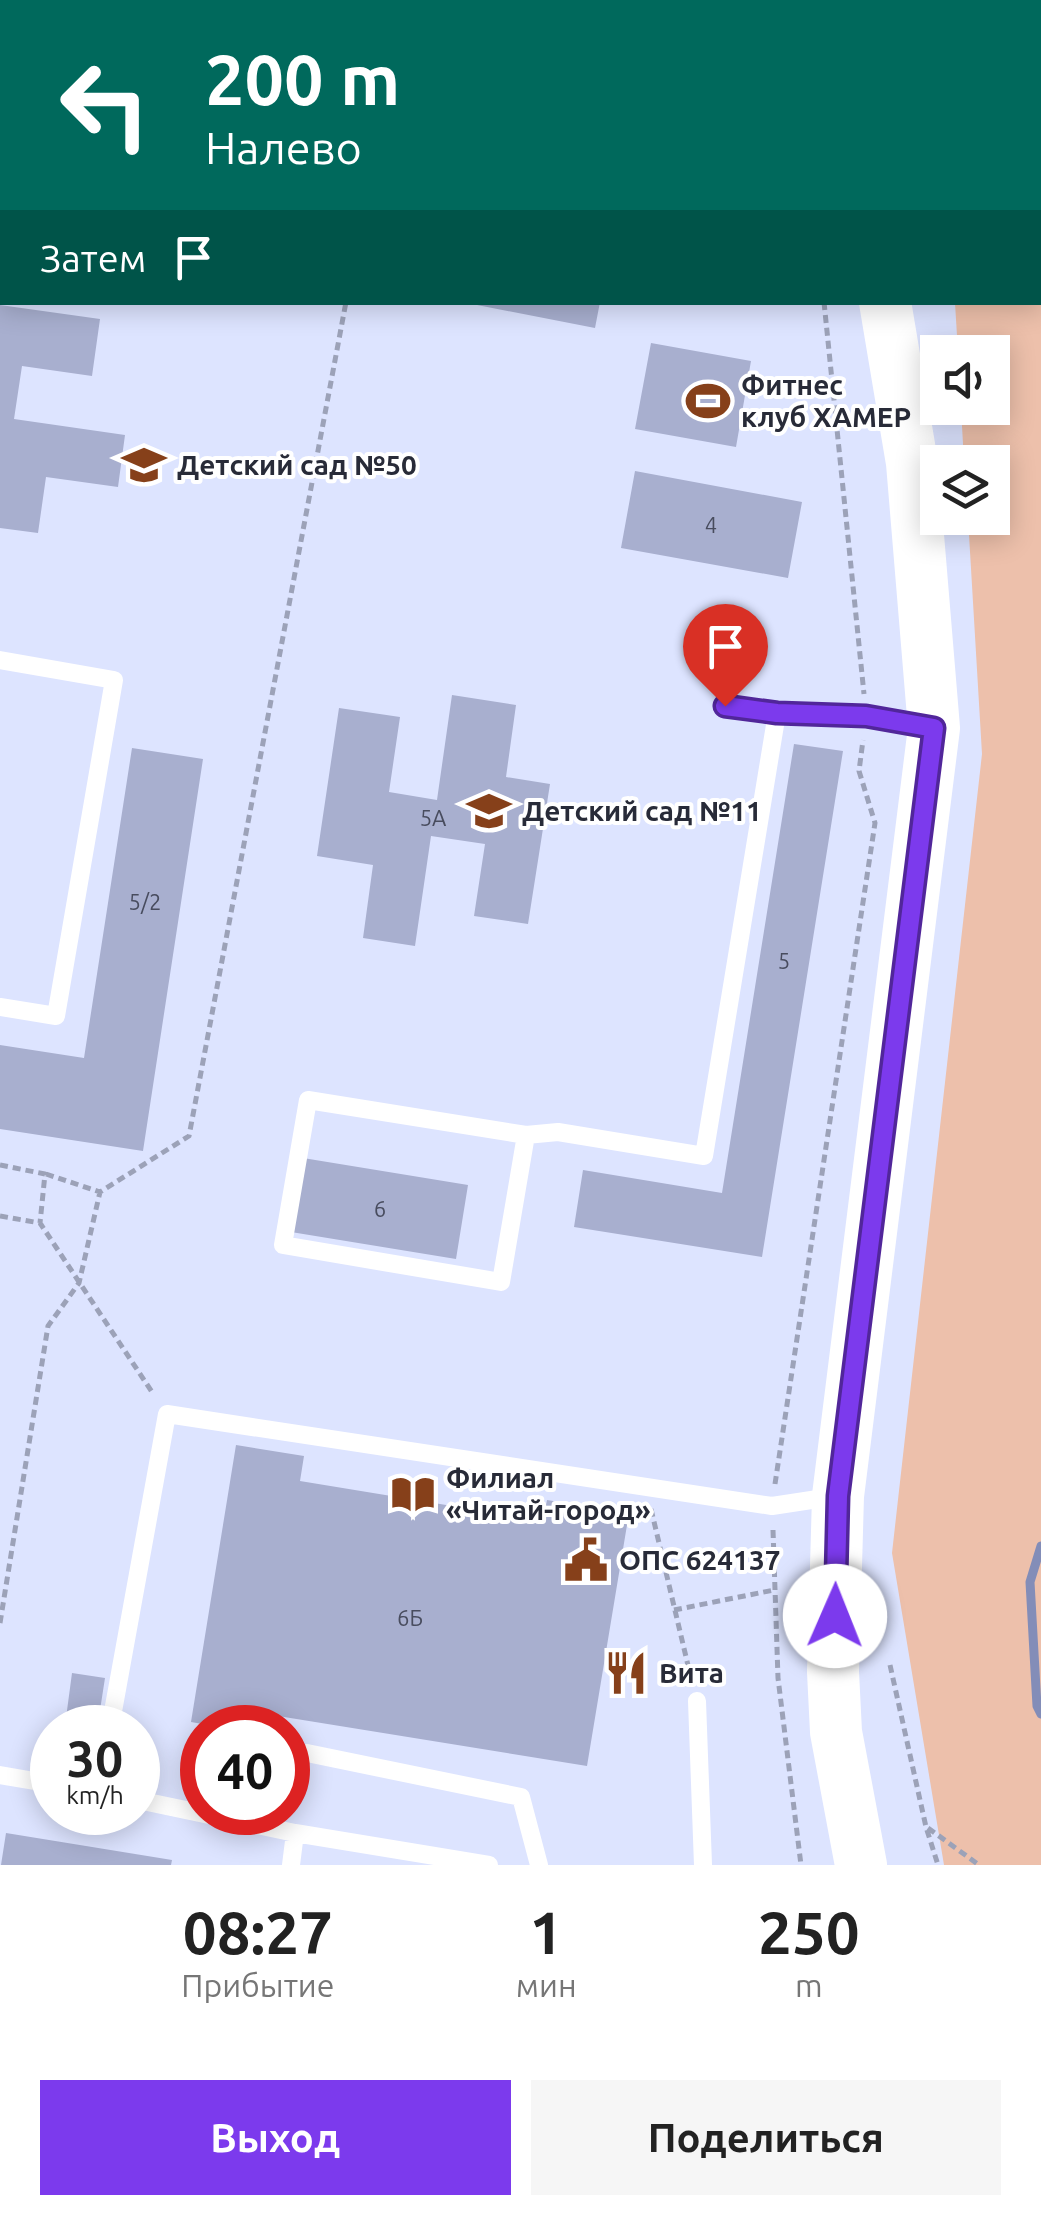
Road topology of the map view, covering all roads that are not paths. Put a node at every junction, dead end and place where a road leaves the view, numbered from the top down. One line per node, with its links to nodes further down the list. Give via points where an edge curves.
1 (886, 305): 5 (street, via 912,464)
2 (0, 660): 6 (lane, via 114,680 56,1016)
3 (725, 706): 4 (lane)
4 (777, 713): 5 (lane, via 866,716); 7 (lane, via 704,1156 558,1132)
5 (934, 728): 8 (street)
6 (0, 1006)
7 (526, 1136): 7 (lane, via 308,1100 283,1245 501,1282)
8 (838, 1496): 10 (lane, via 772,1506 168,1414); 16 (street, via 836,1732)
9 (697, 1701): 20 (lane)
10 (114, 1705)
11 (310, 1755): 19 (lane, via 521,1797)
12 (0, 1776): 13 (lane)
13 (30, 1781)
14 (295, 1835): 17 (lane)
15 (307, 1835): 18 (lane)
16 (856, 1862)
17 (291, 1865)
18 (489, 1865)
19 (539, 1865)
20 (703, 1865)

